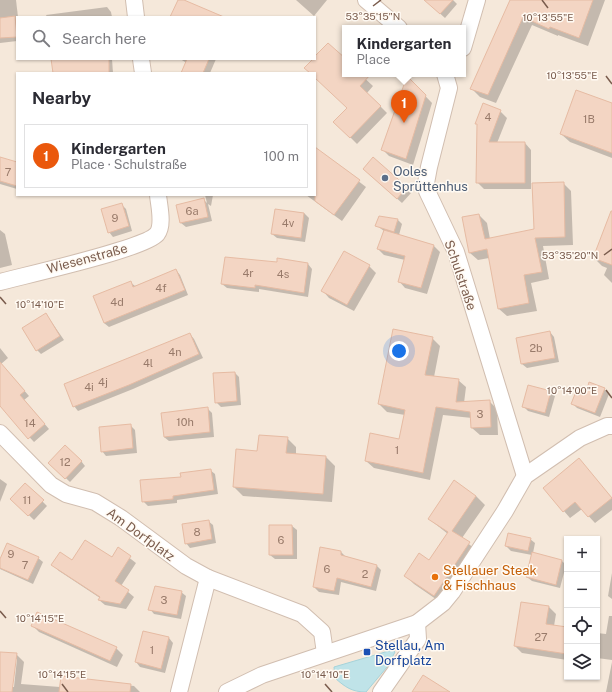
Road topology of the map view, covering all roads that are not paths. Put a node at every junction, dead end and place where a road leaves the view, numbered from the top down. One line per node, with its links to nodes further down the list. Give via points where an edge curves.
1 (134, 0): 4 (street)
2 (366, 0): 5 (street)
3 (477, 0): 6 (street)
4 (136, 16)
5 (395, 25)
6 (466, 38)
7 (141, 60): 8 (street)
8 (143, 72)
9 (449, 79): 14 (street, Schulstraße, via 426,183 456,252)
10 (158, 196): 11 (street, Wiesenstraße, via 161,227 157,235 127,249)
11 (0, 282)
12 (612, 426): 14 (street, via 580,438)
13 (0, 433): 15 (street, Am Dorfplatz, via 51,485 66,494 95,502 186,566)
14 (525, 476): 16 (street, via 505,512 452,592 443,603)
15 (208, 578): 17 (street, Am Dorfplatz, via 302,614 322,632); 18 (street)
16 (417, 622): 17 (street); 20 (street, via 418,639)
17 (325, 653): 19 (street, via 262,675)
18 (179, 692)
19 (227, 692)
20 (381, 692)

